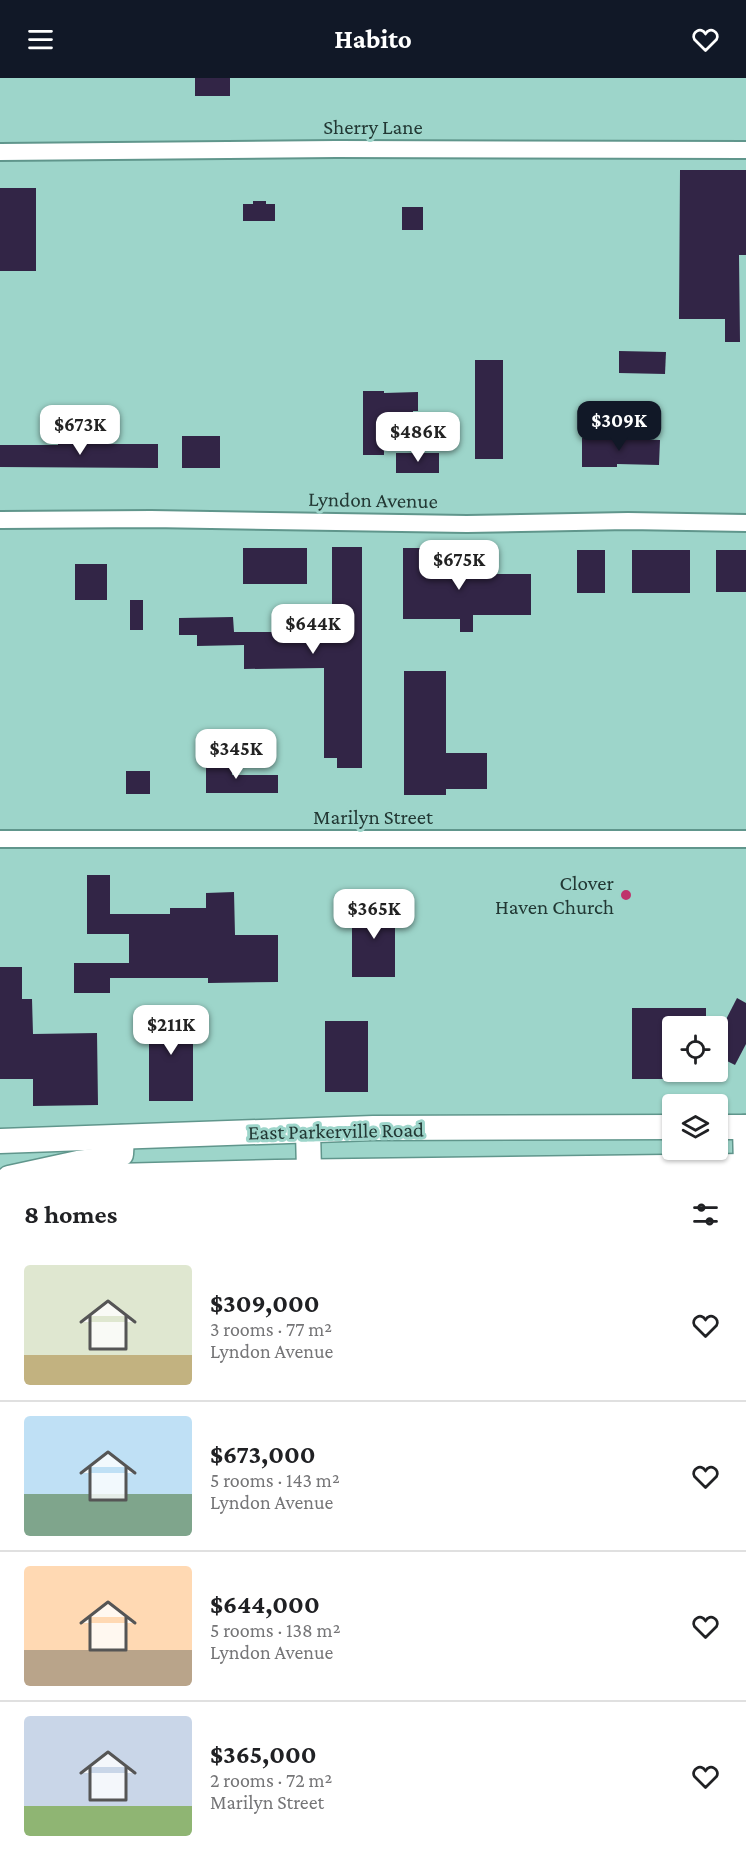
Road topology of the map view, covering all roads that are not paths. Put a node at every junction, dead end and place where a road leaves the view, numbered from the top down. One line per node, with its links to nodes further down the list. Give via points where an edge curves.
1 (746, 150): 2 (street, Sherry Lane)
2 (0, 152)
3 (0, 520): 4 (street, Lyndon Avenue)
4 (746, 522)
5 (0, 839): 6 (street, Marilyn Street)
6 (746, 839)
7 (662, 1127): 10 (main road, East Parkerville Road)
8 (728, 1127): 9 (main road)
9 (745, 1127): 13 (main road)
10 (308, 1131): 11 (main road, East Parkerville Road); 14 (main road)
11 (122, 1137): 12 (main road, East Parkerville Road); 15 (main road, via 122,1154 110,1159)
12 (0, 1141)
13 (746, 1166): 14 (main road, East Parkerville Road)
14 (309, 1171): 16 (main road, East Parkerville Road)
15 (9, 1178)
16 (34, 1178)

